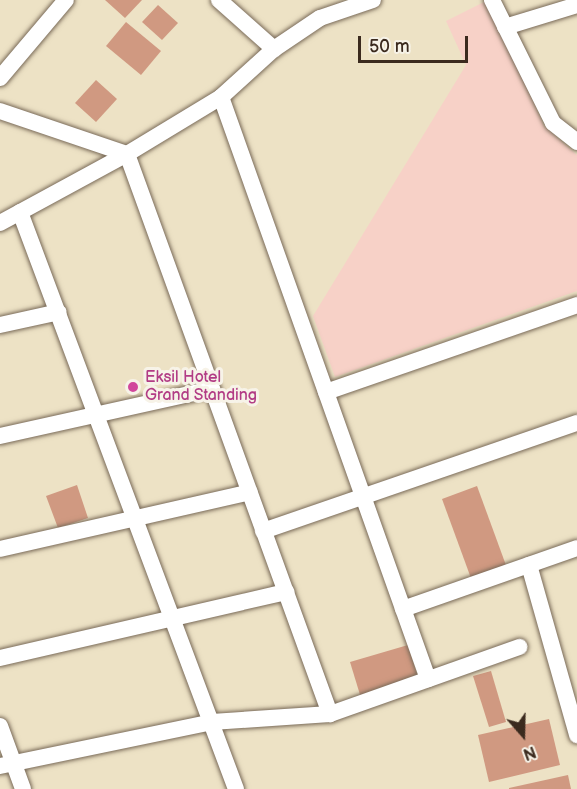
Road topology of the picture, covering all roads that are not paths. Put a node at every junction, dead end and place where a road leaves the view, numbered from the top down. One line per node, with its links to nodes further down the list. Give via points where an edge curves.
1 (219, 0): 7 (street)
2 (373, 0): 7 (street, via 320,18)
3 (492, 0): 6 (street)
4 (59, 2): 8 (street)
5 (577, 4): 6 (street)
6 (505, 27): 11 (street, via 553,123)
7 (274, 49): 9 (street)
8 (0, 78)
9 (221, 97): 12 (street); 19 (street)
10 (0, 111): 12 (street)
11 (577, 142)
12 (127, 154): 13 (street); 18 (street)
13 (20, 212): 14 (street); 16 (street)
14 (0, 223)
15 (577, 305): 19 (street)
16 (59, 312): 17 (street); 20 (street)
17 (0, 325)
18 (212, 389): 20 (street); 23 (street)
19 (326, 392): 24 (street)
20 (98, 414): 22 (street); 25 (street)
21 (577, 423): 24 (street)
22 (0, 436)
23 (249, 492): 25 (street); 26 (street)
24 (363, 496): 26 (street); 31 (street)
25 (136, 518): 28 (street); 32 (street)
26 (263, 531): 30 (street)
27 (577, 548): 29 (street)
28 (0, 549)
29 (529, 565): 31 (street); 39 (street)
30 (286, 592): 32 (street); 36 (street)
31 (404, 609): 35 (street)
32 (173, 618): 34 (street); 37 (street)
33 (519, 647): 35 (street)
34 (0, 658)
35 (428, 679): 36 (street)
36 (330, 714): 37 (street)
37 (212, 722): 40 (street); 42 (street)
38 (0, 726): 40 (street)
39 (577, 735)
40 (7, 764): 41 (street)
41 (23, 789)
42 (237, 789)

